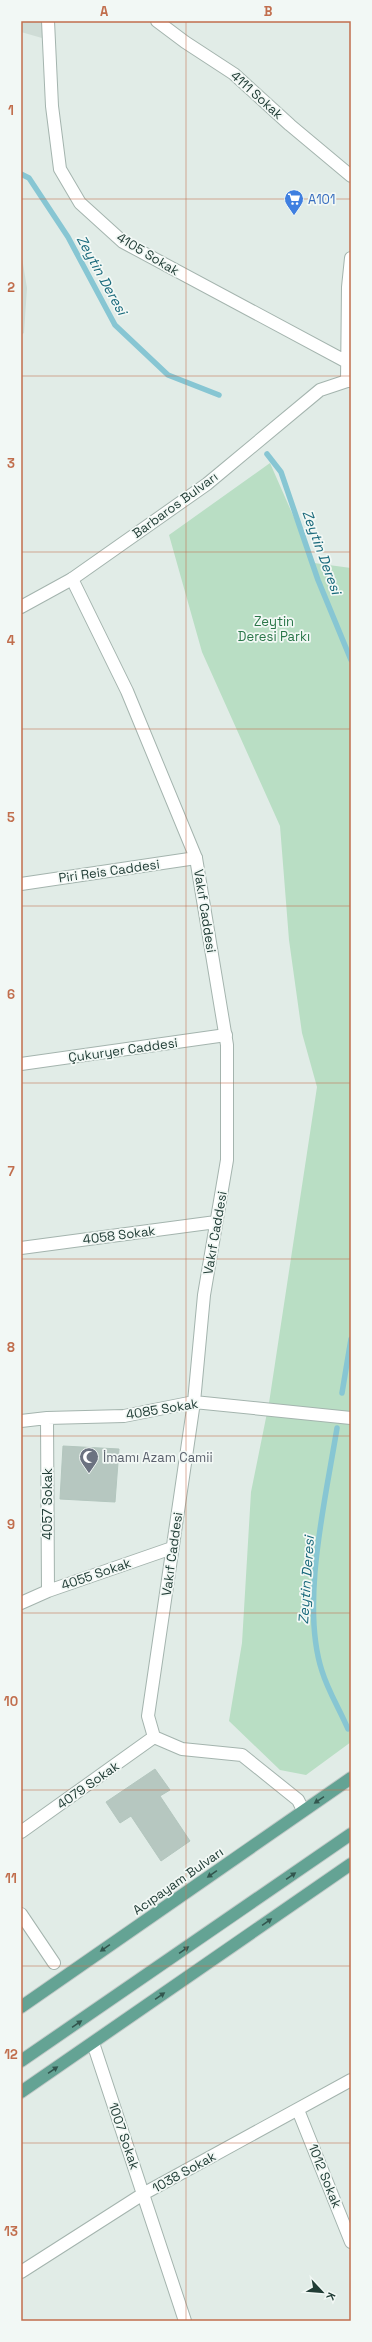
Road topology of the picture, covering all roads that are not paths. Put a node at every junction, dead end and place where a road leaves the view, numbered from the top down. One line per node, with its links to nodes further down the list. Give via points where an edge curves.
1 (48, 21): 5 (street, 4105 Sokak, via 52,106 60,169 80,203 122,242)
2 (157, 21): 3 (street, 4111 Sokak, via 234,74)
3 (351, 176)
4 (351, 258): 5 (street)
5 (347, 362): 6 (street)
6 (349, 381): 7 (street, Barbaros Bulvarı, via 320,390 207,484)
7 (72, 579): 8 (street, Barbaros Bulvarı); 9 (street, Vakıf Caddesi, via 127,691)
8 (22, 603)
9 (196, 858): 10 (street, Piri Reis Caddesi); 11 (street, Vakıf Caddesi)
10 (21, 884)
11 (226, 1035): 12 (street, Çukuryer Caddesi); 13 (street, Vakıf Caddesi, via 227,1160)
12 (21, 1064)
13 (216, 1222): 14 (street, 4058 Sokak); 15 (street, Vakıf Caddesi, via 204,1295)
14 (21, 1248)
15 (194, 1402): 16 (street, 4085 Sokak, via 124,1416); 17 (street, 4085 Sokak); 19 (street, Vakıf Caddesi)
16 (47, 1418): 18 (street, 4085 Sokak); 20 (street, 4057 Sokak)
17 (351, 1418)
18 (21, 1421)
19 (172, 1548): 20 (street, 4055 Sokak); 22 (street, Vakıf Caddesi, via 148,1716)
20 (48, 1591): 21 (street, 4055 Sokak)
21 (21, 1602)
22 (154, 1737): 24 (street, via 182,1749 242,1755 298,1800); 25 (street, 4079 Sokak)
23 (351, 1778): 24 (main road, Acıpayam Bulvarı, one-way to 24)
24 (303, 1810): 30 (main road, Acıpayam Bulvarı, one-way to 30)
25 (21, 1832)
26 (351, 1834): 32 (main road, one-way to 26)
27 (351, 1864): 31 (main road, one-way to 27)
28 (21, 1914): 29 (street)
29 (54, 1963)
30 (21, 2007)
31 (92, 2043): 34 (main road, one-way to 31); 36 (street, 1007 Sokak)
32 (21, 2061)
33 (351, 2080): 35 (street, 1038 Sokak)
34 (21, 2092)
35 (298, 2110): 36 (street, 1038 Sokak); 37 (street, 1012 Sokak)
36 (143, 2194): 38 (street, 1038 Sokak); 39 (street, 1007 Sokak)
37 (351, 2242)
38 (21, 2272)
39 (184, 2320)

